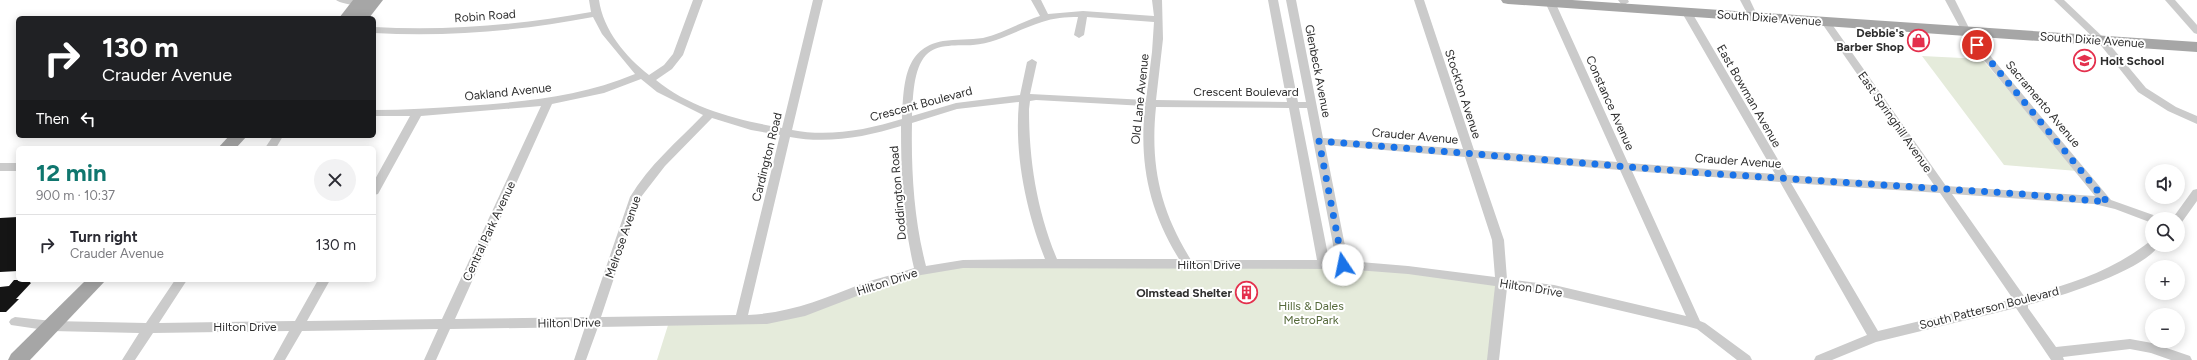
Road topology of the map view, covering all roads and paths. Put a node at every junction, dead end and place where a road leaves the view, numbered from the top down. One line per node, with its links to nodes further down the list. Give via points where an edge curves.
1 (341, 0): 15 (street)
2 (594, 0): 21 (street, Crescent Boulevard)
3 (698, 0): 36 (street, Oakland Avenue, via 678,55 668,67)
4 (818, 0): 47 (street, Cardington Road)
5 (1036, 0): 25 (street)
6 (1156, 0): 26 (street, Old Lane Avenue)
7 (1273, 0): 40 (street)
8 (1291, 0): 41 (street, Glenbeck Avenue)
9 (1419, 0): 51 (street, Stockton Avenue)
10 (1508, 0): 17 (main road, South Dixie Avenue)
11 (1651, 0): 19 (main road, South Dixie Avenue)
12 (1950, 0): 28 (street, Sacramento Avenue)
13 (2059, 0): 30 (street)
14 (2170, 0): 31 (street)
15 (368, 1): 23 (main road); 24 (main road)
16 (1623, 1): 18 (main road, via 1593,1); 20 (main road, via 1669,6)
17 (1551, 4): 18 (main road, South Dixie Avenue); 52 (street, Constance Avenue)
18 (1571, 5): 20 (main road, South Dixie Avenue)
19 (1748, 7): 20 (main road, South Dixie Avenue); 27 (main road, South Dixie Avenue); 28 (main road, South Dixie Avenue)
20 (1691, 12): 55 (street, East Bowman Avenue)
21 (596, 14): 29 (street, Robin Road, via 481,31); 36 (street, Crescent Boulevard, via 605,32)
22 (1083, 14): 25 (street, Doddington Road); 26 (street, Doddington Road); 32 (street)
23 (349, 16)
24 (362, 16)
25 (1046, 18): 46 (street, Doddington Road, via 982,41 940,45 926,50 918,58 913,70)
26 (1158, 19): 39 (street, Old Lane Avenue, via 1158,51)
27 (1826, 22): 28 (main road, South Dixie Avenue); 57 (street, East Springhill Avenue)
28 (1964, 26): 30 (main road, South Dixie Avenue); 33 (main road, South Dixie Avenue); 59 (street, Sacramento Avenue)
29 (376, 30)
30 (2088, 30): 31 (main road, South Dixie Avenue, via 2178,35); 33 (street)
31 (2197, 31)
32 (1079, 35)
33 (2102, 41): 34 (main road, South Dixie Avenue); 45 (street, via 2147,94)
34 (2197, 47)
35 (1032, 62): 37 (street)
36 (644, 78): 38 (street, Oakland Avenue); 44 (street, Crescent Boulevard, via 679,100)
37 (1025, 98): 39 (street, Crescent Boulevard, via 1082,98); 46 (street, Crescent Boulevard, via 956,106); 63 (street, via 1024,139 1030,190 1039,227)
38 (548, 101): 42 (street, Oakland Avenue); 77 (street, Central Park Avenue)
39 (1150, 104): 40 (street, Crescent Boulevard); 64 (street, Old Lane Avenue, via 1147,153 1153,190 1167,228)
40 (1293, 105): 41 (street, Crescent Boulevard); 65 (street)
41 (1312, 105): 49 (street, Glenbeck Avenue)
42 (418, 113): 43 (street, Oakland Avenue); 56 (street)
43 (376, 114)
44 (710, 114): 47 (street, Crescent Boulevard); 75 (street, Melrose Avenue, via 657,166 642,186)
45 (2197, 120)
46 (907, 121): 47 (street, Crescent Boulevard, via 847,135 817,137); 67 (street, Doddington Road, via 907,179 911,222)
47 (786, 134): 73 (street, Cardington Road)
48 (237, 138): 50 (main road)
49 (1319, 141): 51 (street, Crauder Avenue); 66 (street, Glenbeck Avenue)
50 (228, 146)
51 (1469, 153): 52 (street, Crauder Avenue); 71 (street, Stockton Avenue, via 1498,240)
52 (1624, 165): 55 (street, Crauder Avenue); 76 (street, Constance Avenue)
53 (0, 167): 54 (street)
54 (16, 167)
55 (1781, 177): 57 (street, Crauder Avenue); 81 (street, East Bowman Avenue)
56 (376, 187)
57 (1942, 189): 59 (street, Crauder Avenue); 72 (street, East Springhill Avenue)
58 (2197, 193): 60 (street)
59 (2107, 202): 61 (street, Crauder Avenue)
60 (2183, 212)
61 (2145, 216)
62 (2145, 252): 72 (street, South Patterson Boulevard, via 2112,272)
63 (1053, 263): 64 (street, Hilton Drive); 67 (street, Hilton Drive, via 963,264)
64 (1188, 265): 65 (street, Hilton Drive)
65 (1324, 265): 66 (street, Hilton Drive)
66 (1343, 265): 71 (street, Hilton Drive, via 1421,271)
67 (921, 271): 73 (street, Hilton Drive, via 867,287 805,311)
68 (95, 282): 78 (main road)
69 (180, 282): 80 (street)
70 (323, 282): 79 (street)
71 (1501, 283): 76 (street, Hilton Drive, via 1554,290); 88 (street, Stockton Avenue)
72 (2022, 302): 81 (street, South Patterson Boulevard); 82 (street, East Springhill Avenue, via 2022,310)
73 (741, 320): 75 (street, Hilton Drive)
74 (15, 322): 78 (street, Hilton Drive)
75 (594, 322): 77 (street, Hilton Drive); 87 (street, Melrose Avenue)
76 (1695, 323): 89 (street, Hilton Drive)
77 (446, 325): 79 (street, Hilton Drive); 86 (street, Central Park Avenue)
78 (52, 326): 80 (street, Hilton Drive); 83 (main road)
79 (298, 327): 80 (street, Hilton Drive); 85 (street)
80 (150, 328): 84 (street)
81 (1875, 337): 90 (street, South Patterson Boulevard)
82 (2055, 356): 91 (street, via 2130,344 2152,348)
83 (18, 360)
84 (128, 360)
85 (279, 360)
86 (430, 360)
87 (580, 360)
88 (1493, 360)
89 (1746, 360)
90 (1820, 360)
91 (2186, 360)

